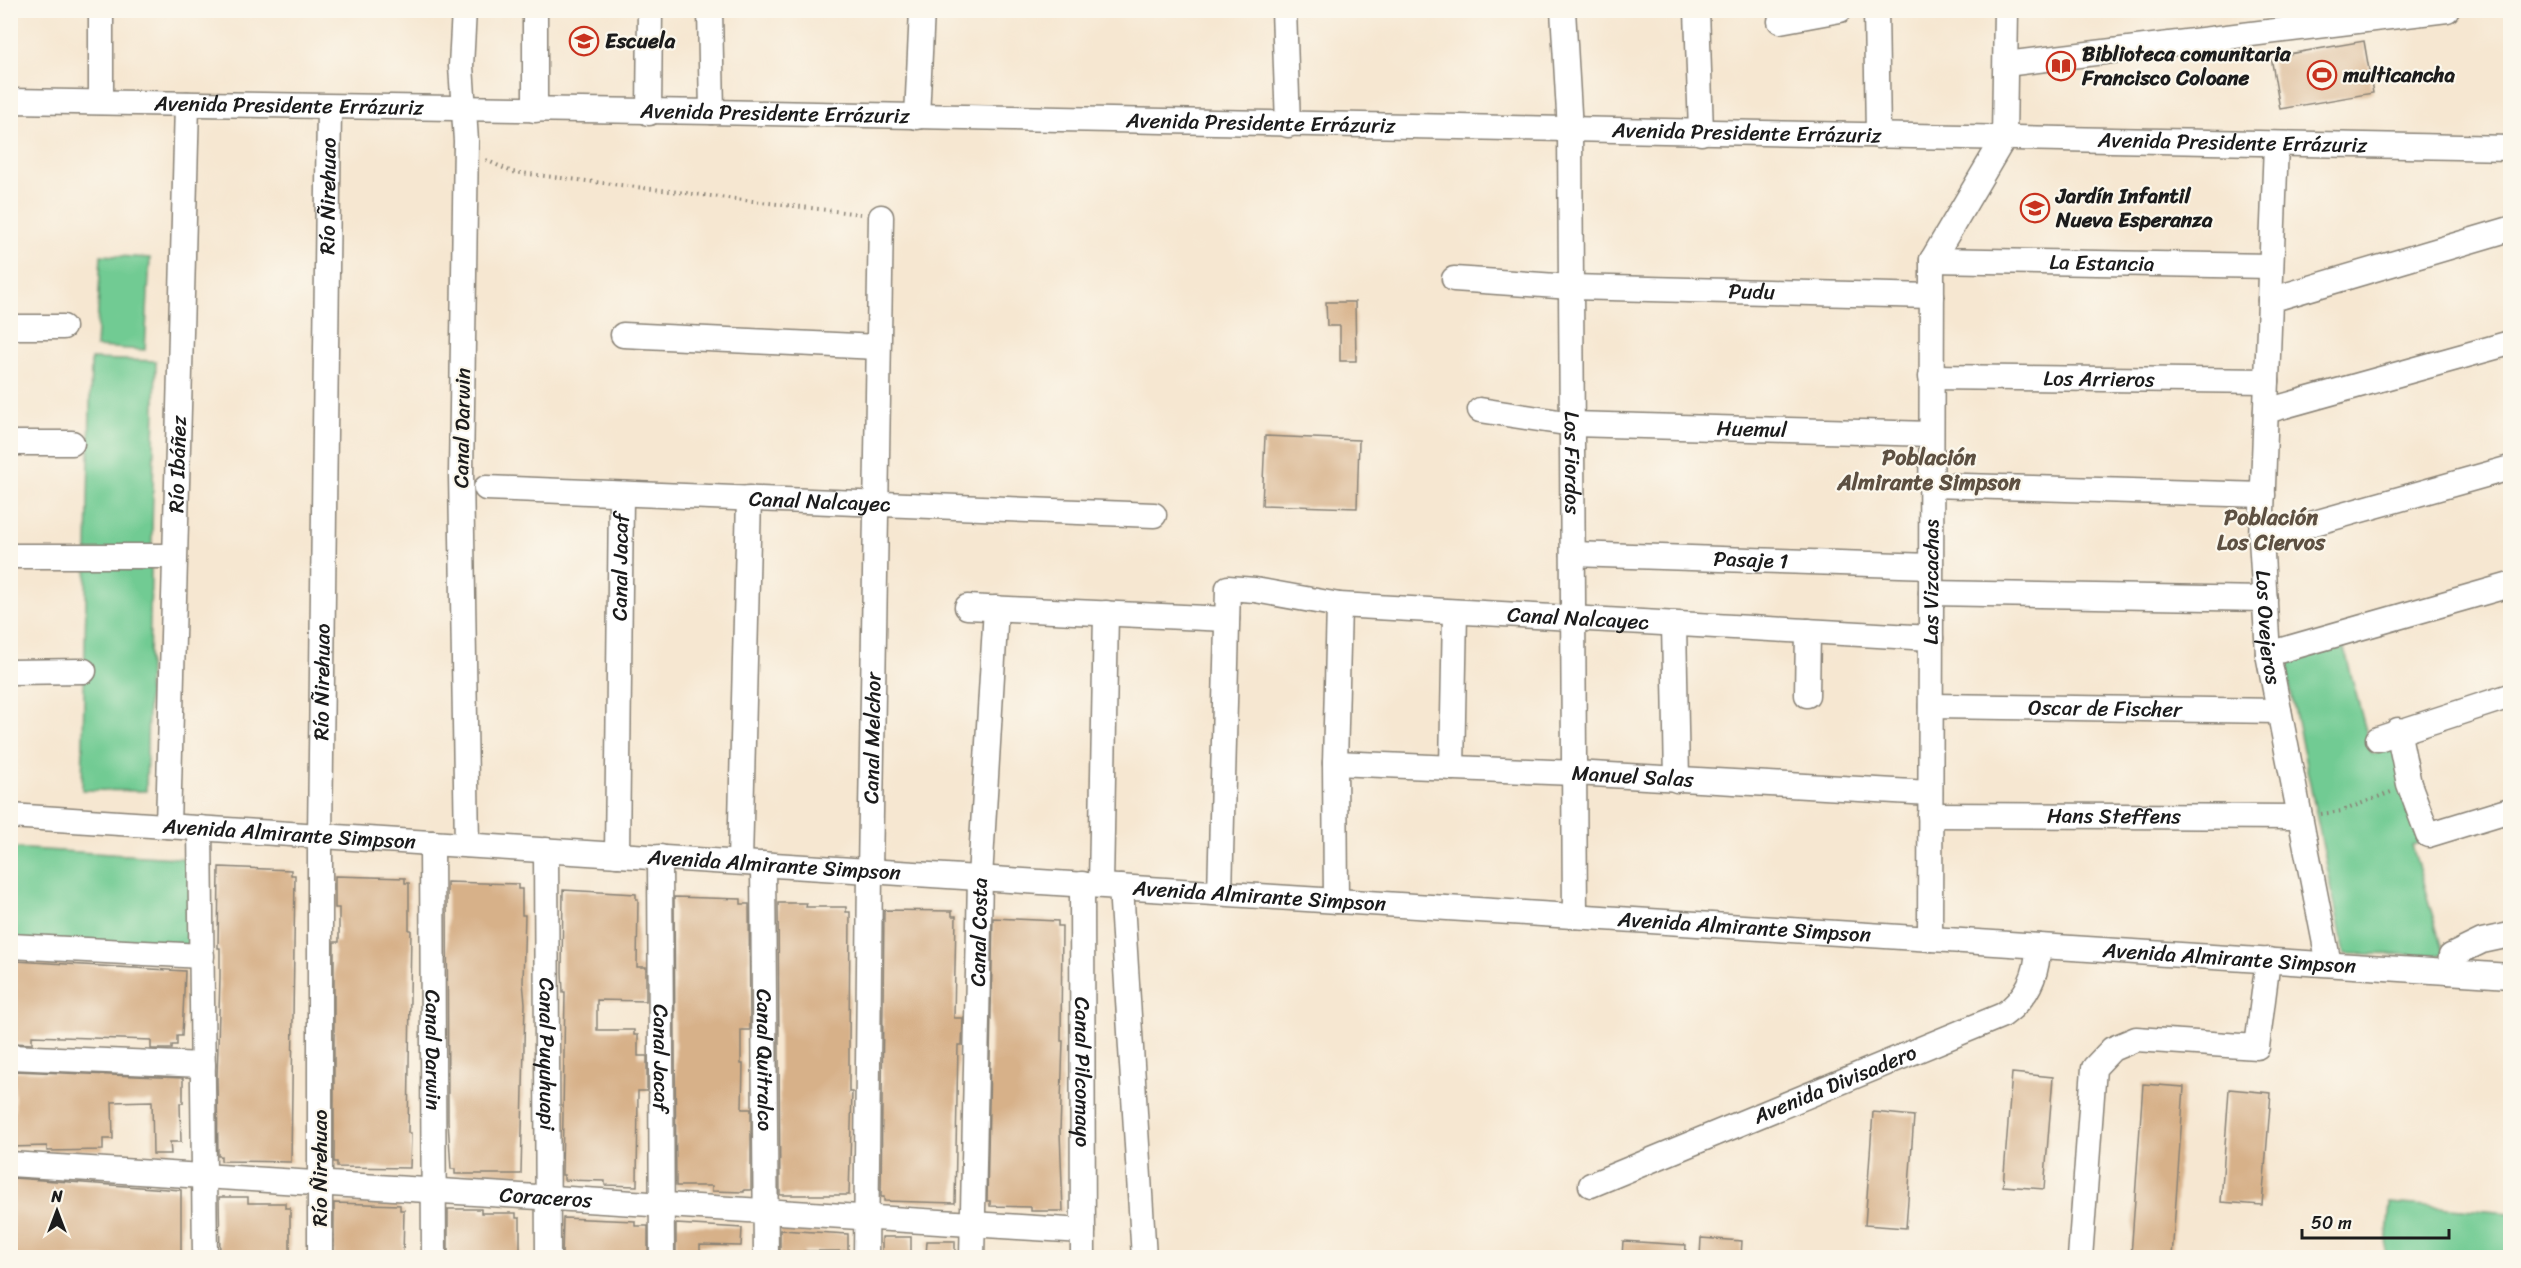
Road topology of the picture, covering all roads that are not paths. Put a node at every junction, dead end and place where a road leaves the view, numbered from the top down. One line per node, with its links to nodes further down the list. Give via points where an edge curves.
1 (101, 10): 17 (street)
2 (464, 10): 20 (street, Canal Darwin)
3 (535, 10): 21 (street)
4 (650, 10): 23 (street)
5 (710, 10): 22 (street)
6 (922, 10): 24 (street)
7 (1284, 10): 25 (street)
8 (1563, 10): 26 (street, Los Fiordos)
9 (1697, 10): 27 (street)
10 (1840, 10): 14 (street)
11 (1876, 10): 28 (street)
12 (2006, 10): 15 (street)
13 (2447, 10): 15 (street)
14 (1780, 21)
15 (2006, 64): 29 (street)
16 (10, 100): 17 (street, Avenida Presidente Errázuriz)
17 (101, 102): 18 (street, Avenida Presidente Errázuriz)
18 (187, 104): 19 (street, Avenida Presidente Errázuriz); 64 (street, Río Ibáñez)
19 (329, 106): 20 (street, Avenida Presidente Errázuriz); 96 (street, Río Ñirehuao)
20 (464, 109): 21 (street, Avenida Presidente Errázuriz); 98 (street, Canal Darwin, via 461,474)
21 (535, 110): 23 (street, Avenida Presidente Errázuriz)
22 (712, 112): 23 (street, Avenida Presidente Errázuriz); 24 (street, Avenida Presidente Errázuriz)
23 (649, 113)
24 (917, 117): 25 (street, Avenida Presidente Errázuriz)
25 (1288, 125): 26 (street, Avenida Presidente Errázuriz)
26 (1570, 130): 27 (street, Avenida Presidente Errázuriz); 37 (street, Los Fiordos)
27 (1701, 133): 28 (street, Avenida Presidente Errázuriz)
28 (1878, 136): 29 (street, Avenida Presidente Errázuriz)
29 (2004, 138): 30 (street, Avenida Presidente Errázuriz); 34 (street)
30 (2276, 144): 31 (street, Avenida Presidente Errázuriz); 35 (street, Los Ovejeros)
31 (2511, 148)
32 (881, 217): 44 (street, Canal Melchor)
33 (2511, 229): 39 (street)
34 (1932, 260): 35 (street, La Estancia); 38 (street, Las Vizcachas)
35 (2271, 266): 39 (street, Los Ovejeros)
36 (1454, 279): 37 (street, Pudu)
37 (1571, 286): 38 (street, Pudu); 49 (street, Los Fiordos)
38 (1932, 296): 45 (street, Las Vizcachas)
39 (2270, 300): 46 (street, Los Ovejeros)
40 (10, 327): 41 (street)
41 (63, 327)
42 (623, 335): 44 (street)
43 (2511, 343): 48 (street)
44 (878, 347): 59 (street, Canal Melchor)
45 (1931, 377): 46 (street, Los Arrieros); 50 (street, Las Vizcachas)
46 (2267, 381): 48 (street, Los Ovejeros)
47 (1480, 410): 49 (street, Huemul)
48 (2266, 411): 57 (street, Los Ovejeros)
49 (1572, 424): 50 (street, Huemul); 62 (street, Los Fiordos)
50 (1931, 434): 54 (street, Las Vizcachas)
51 (10, 443): 52 (street)
52 (72, 443)
53 (2511, 468): 61 (street)
54 (1931, 485): 57 (street); 65 (street, Las Vizcachas)
55 (486, 488): 56 (street, Canal Nalcayec)
56 (621, 495): 58 (street, Canal Nalcayec); 100 (street, Canal Jacaf)
57 (2263, 495): 61 (street, Los Ovejeros)
58 (749, 498): 59 (street, Canal Nalcayec); 102 (street, Canal Quitralco)
59 (875, 505): 60 (street, Canal Nalcayec); 103 (street, Canal Melchor)
60 (1154, 515)
61 (2261, 538): 68 (street, Los Ovejeros)
62 (1573, 554): 65 (street, Pasaje 1); 74 (street, Los Fiordos)
63 (10, 556): 64 (street)
64 (174, 556): 94 (street, Río Ibáñez)
65 (1931, 566): 67 (street, Las Vizcachas)
66 (2511, 585): 79 (street)
67 (1931, 593): 68 (street); 78 (street, Las Vizcachas)
68 (2265, 599): 79 (street, Los Ovejeros)
69 (1339, 605): 72 (street, Canal Nalcayec); 75 (street, Canal Nalcayec, via 1228,588); 86 (street)
70 (967, 607): 71 (street)
71 (996, 608): 73 (street); 104 (street, Canal Costa)
72 (1455, 612): 74 (street, Canal Nalcayec); 87 (street)
73 (1106, 613): 75 (street); 105 (street, Canal Pilcomayo)
74 (1573, 618): 76 (street, Canal Nalcayec); 88 (street, Los Fiordos)
75 (1227, 619): 106 (street)
76 (1674, 624): 77 (street, Canal Nalcayec); 89 (street)
77 (1808, 631): 78 (street, Canal Nalcayec); 82 (street)
78 (1931, 638): 84 (street, Las Vizcachas)
79 (2268, 654): 85 (street, Los Ovejeros)
80 (84, 671): 81 (street)
81 (10, 672)
82 (1807, 695)
83 (2511, 696): 91 (street, via 2388,734 2428,835)
84 (1930, 706): 85 (street, Oscar de Fischer); 90 (street, Las Vizcachas)
85 (2279, 711): 93 (street, Los Ovejeros)
86 (1335, 763): 87 (street, Manuel Salas); 107 (street)
87 (1452, 768): 88 (street, Manuel Salas)
88 (1574, 773): 89 (street, Manuel Salas); 108 (street, Los Fiordos)
89 (1677, 780): 90 (street, Manuel Salas)
90 (1930, 804): 93 (street, Hans Steffens); 110 (street, Las Vizcachas)
91 (2511, 810)
92 (10, 816): 94 (street, Avenida Almirante Simpson)
93 (2300, 817): 115 (street, Los Ovejeros)
94 (168, 826): 95 (street, Avenida Almirante Simpson)
95 (200, 828): 96 (street, Avenida Almirante Simpson); 113 (street)
96 (320, 836): 97 (street, Avenida Almirante Simpson); 122 (street, Río Ñirehuao)
97 (432, 843): 98 (street, Avenida Almirante Simpson); 124 (street, Canal Darwin)
98 (467, 845): 99 (street, Avenida Almirante Simpson)
99 (546, 850): 100 (street, Avenida Almirante Simpson); 125 (street, Canal Puyuhuapi)
100 (617, 855): 101 (street, Avenida Almirante Simpson)
101 (660, 857): 102 (street, Avenida Almirante Simpson); 126 (street, Canal Jacaf)
102 (752, 863): 103 (street, Avenida Almirante Simpson); 127 (street, Canal Quitralco)
103 (870, 871): 104 (street, Avenida Almirante Simpson); 128 (street, Canal Melchor)
104 (980, 878): 105 (street, Avenida Almirante Simpson); 129 (street, Canal Costa)
105 (1101, 885): 106 (street, Avenida Almirante Simpson); 130 (street, Canal Pilcomayo); 140 (street)
106 (1220, 893): 107 (street, Avenida Almirante Simpson)
107 (1336, 900): 108 (street, Avenida Almirante Simpson)
108 (1575, 916): 110 (street, Avenida Almirante Simpson)
109 (2511, 935): 116 (street, via 2482,941 2451,956)
110 (1930, 939): 112 (street, Avenida Almirante Simpson)
111 (10, 946): 113 (street)
112 (2038, 946): 114 (street, Avenida Almirante Simpson); 123 (street, Avenida Divisadero, via 2036,970 2027,991 2003,1015)
113 (202, 956): 119 (street)
114 (2268, 960): 115 (street, Avenida Almirante Simpson); 141 (street, via 2257,1047 2136,1039 2112,1049 2094,1068)
115 (2329, 964): 116 (street, Avenida Almirante Simpson)
116 (2449, 972): 117 (street, Avenida Almirante Simpson)
117 (2511, 975)
118 (10, 1057): 119 (street)
119 (203, 1065): 121 (street)
120 (10, 1164): 121 (street, Coraceros)
121 (204, 1177): 122 (street, Coraceros); 131 (street)
122 (320, 1184): 124 (street, Coraceros); 132 (street, Río Ñirehuao)
123 (1591, 1185)
124 (434, 1191): 125 (street, Coraceros); 133 (street, Canal Darwin)
125 (548, 1198): 126 (street, Coraceros); 134 (street, Canal Puyuhuapi)
126 (662, 1205): 127 (street, Coraceros); 135 (street, Canal Jacaf)
127 (766, 1212): 128 (street, Coraceros); 136 (street, Canal Quitralco)
128 (866, 1218): 129 (street, Coraceros); 137 (street, Canal Melchor)
129 (972, 1224): 130 (street, Coraceros); 138 (street, Canal Costa)
130 (1083, 1231): 139 (street, Canal Pilcomayo)
131 (205, 1257)
132 (320, 1257)
133 (434, 1257)
134 (548, 1257)
135 (662, 1257)
136 (766, 1257)
137 (866, 1257)
138 (972, 1257)
139 (1083, 1257)
140 (1144, 1257)
141 (2080, 1257)

